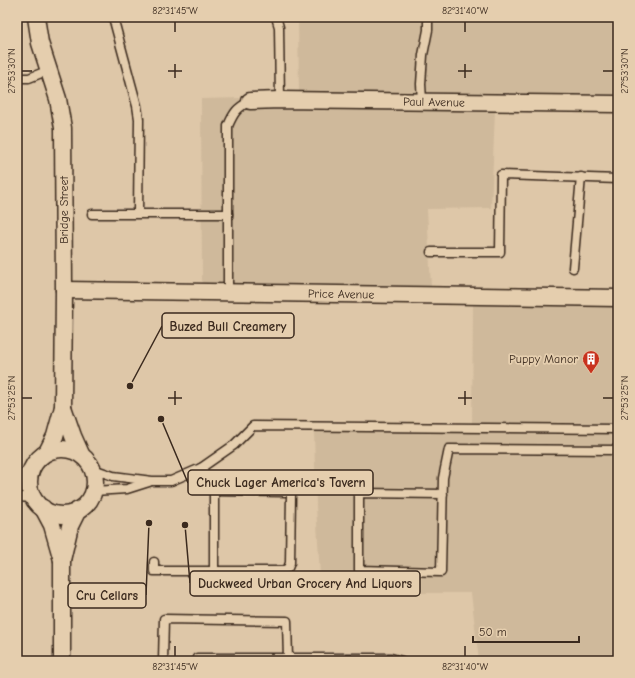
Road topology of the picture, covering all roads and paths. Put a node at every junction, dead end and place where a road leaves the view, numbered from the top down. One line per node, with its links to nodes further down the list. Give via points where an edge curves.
1 (36, 17): 5 (street, Bridge Street, via 40,43)
2 (113, 17): 13 (lane, via 139,119)
3 (276, 17): 8 (lane, via 279,27)
4 (428, 17): 9 (lane, via 423,55)
5 (49, 70): 6 (lane, via 30,78); 18 (street, Bridge Street, via 64,128)
6 (17, 78)
7 (250, 100): 8 (street, Paul Avenue); 15 (lane, via 233,114 228,126)
8 (280, 100): 9 (street, Paul Avenue)
9 (422, 102): 10 (street, Paul Avenue)
10 (618, 104)
11 (581, 177): 12 (lane); 16 (lane, via 501,174 500,252); 17 (lane)
12 (618, 179)
13 (138, 213): 14 (lane); 15 (lane)
14 (92, 214)
15 (228, 214): 19 (lane)
16 (431, 252)
17 (573, 268)
18 (64, 290): 19 (street, Price Avenue); 21 (street, Bridge Street)
19 (228, 292): 20 (street, Price Avenue)
20 (618, 298)
21 (63, 407): 24 (street, Bridge Street, via 55,436); 25 (street, Bridge Street)
22 (618, 429): 27 (lane, via 253,426 234,445)
23 (618, 450): 33 (lane, via 449,449)
24 (47, 452): 25 (street, via 63,448); 26 (street, via 37,459)
25 (81, 454): 28 (street)
26 (32, 467): 29 (lane); 34 (street, via 29,477)
27 (201, 468): 30 (lane, via 171,481); 32 (lane)
28 (93, 469): 30 (lane, via 113,476); 31 (street, via 96,481)
29 (17, 478)
30 (152, 481): 31 (lane, via 127,489)
31 (94, 491): 35 (street, via 89,501)
32 (214, 491): 38 (lane); 38 (lane, via 289,492 291,495 288,568 282,571)
33 (442, 494): 33 (lane, via 441,572 359,570 359,493)
34 (31, 501): 35 (street, via 61,515); 36 (street, via 52,525)
35 (78, 510): 36 (street, via 70,526)
36 (62, 560): 41 (street)
37 (154, 562): 38 (lane, via 154,571)
38 (214, 571)
39 (288, 659): 40 (lane); 42 (lane, via 287,621 164,619); 44 (lane, via 391,658)
40 (267, 660): 43 (lane, via 197,658)
41 (62, 661)
42 (162, 661)
43 (197, 661)
44 (402, 661)

